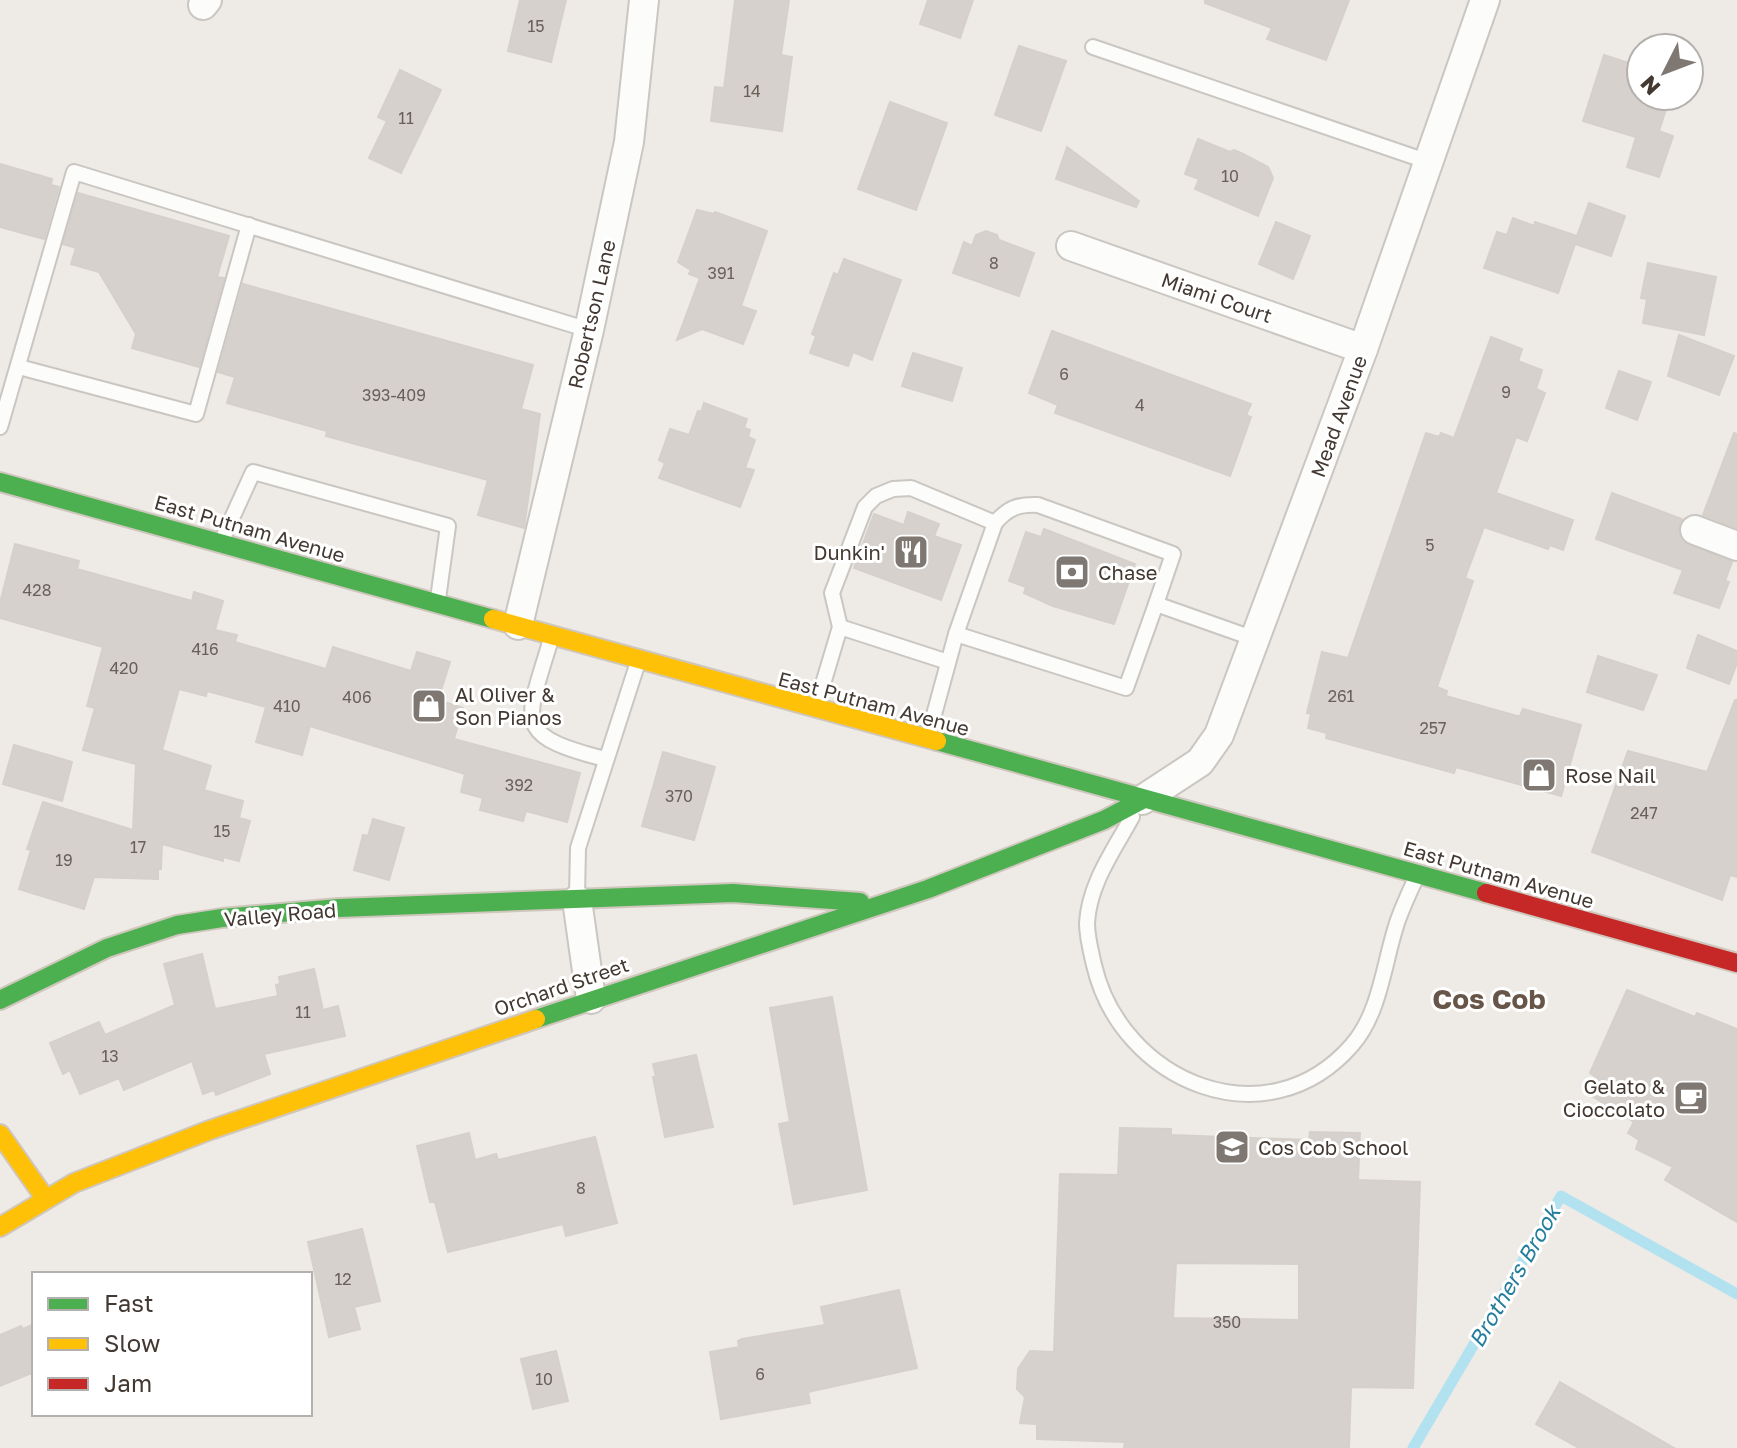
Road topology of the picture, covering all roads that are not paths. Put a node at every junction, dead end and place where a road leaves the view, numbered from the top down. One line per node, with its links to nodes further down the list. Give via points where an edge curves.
1 (644, 0): 7 (street, Robertson Lane, via 629,142)
2 (1485, 0): 4 (street, Mead Avenue)
3 (1093, 47): 4 (lane)
4 (1429, 162): 8 (street, Mead Avenue)
5 (249, 225): 7 (lane); 9 (lane, via 196,414); 9 (lane, via 74,172)
6 (1071, 246): 8 (street, Miami Court)
7 (589, 330): 18 (street, Robertson Lane)
8 (1363, 349): 22 (street, Mead Avenue)
9 (19, 367): 10 (lane)
10 (0, 427)
11 (0, 482): 14 (main road, East Putnam Avenue)
12 (995, 523): 17 (lane, via 1020,504 1038,505 1173,554); 19 (lane, via 911,488 876,496 865,507 832,593); 20 (lane)
13 (1695, 530): 15 (street)
14 (221, 543): 16 (main road, East Putnam Avenue); 16 (lane, via 253,472 448,526)
15 (1737, 546)
16 (437, 604): 18 (main road, East Putnam Avenue)
17 (1156, 604): 20 (lane, via 1126,688); 22 (lane)
18 (518, 625): 21 (main road, East Putnam Avenue)
19 (840, 627): 24 (lane); 25 (lane)
20 (956, 634): 24 (lane)
21 (552, 635): 23 (main road, East Putnam Avenue); 27 (lane, via 531,720 551,743)
22 (1255, 639): 28 (street, Mead Avenue, via 1219,735 1200,762)
23 (638, 660): 25 (main road, East Putnam Avenue); 27 (lane)
24 (948, 662): 26 (lane)
25 (816, 710): 26 (main road, East Putnam Avenue)
26 (926, 740): 28 (main road, East Putnam Avenue)
27 (605, 759): 30 (lane, via 578,848)
28 (1142, 800): 29 (main road, East Putnam Avenue); 29 (lane, via 1099,876 1091,902 1087,923 1099,986 1133,1042 1163,1066 1208,1089 1249,1093 1297,1085 1318,1076 1351,1047 1366,1026 1398,919); 31 (main road, Orchard Street, via 1005,861)
29 (1418, 874): 32 (main road, East Putnam Avenue)
30 (577, 900): 31 (main road, Valley Road, via 733,893); 33 (street); 34 (main road, Valley Road, via 339,908 177,925 107,948)
31 (880, 903): 33 (main road, Orchard Street)
32 (1737, 963)
33 (591, 999): 36 (main road, Orchard Street, via 282,1103)
34 (0, 1000)
35 (0, 1134): 36 (main road)
36 (45, 1198): 37 (main road, Orchard Street)
37 (0, 1227)

